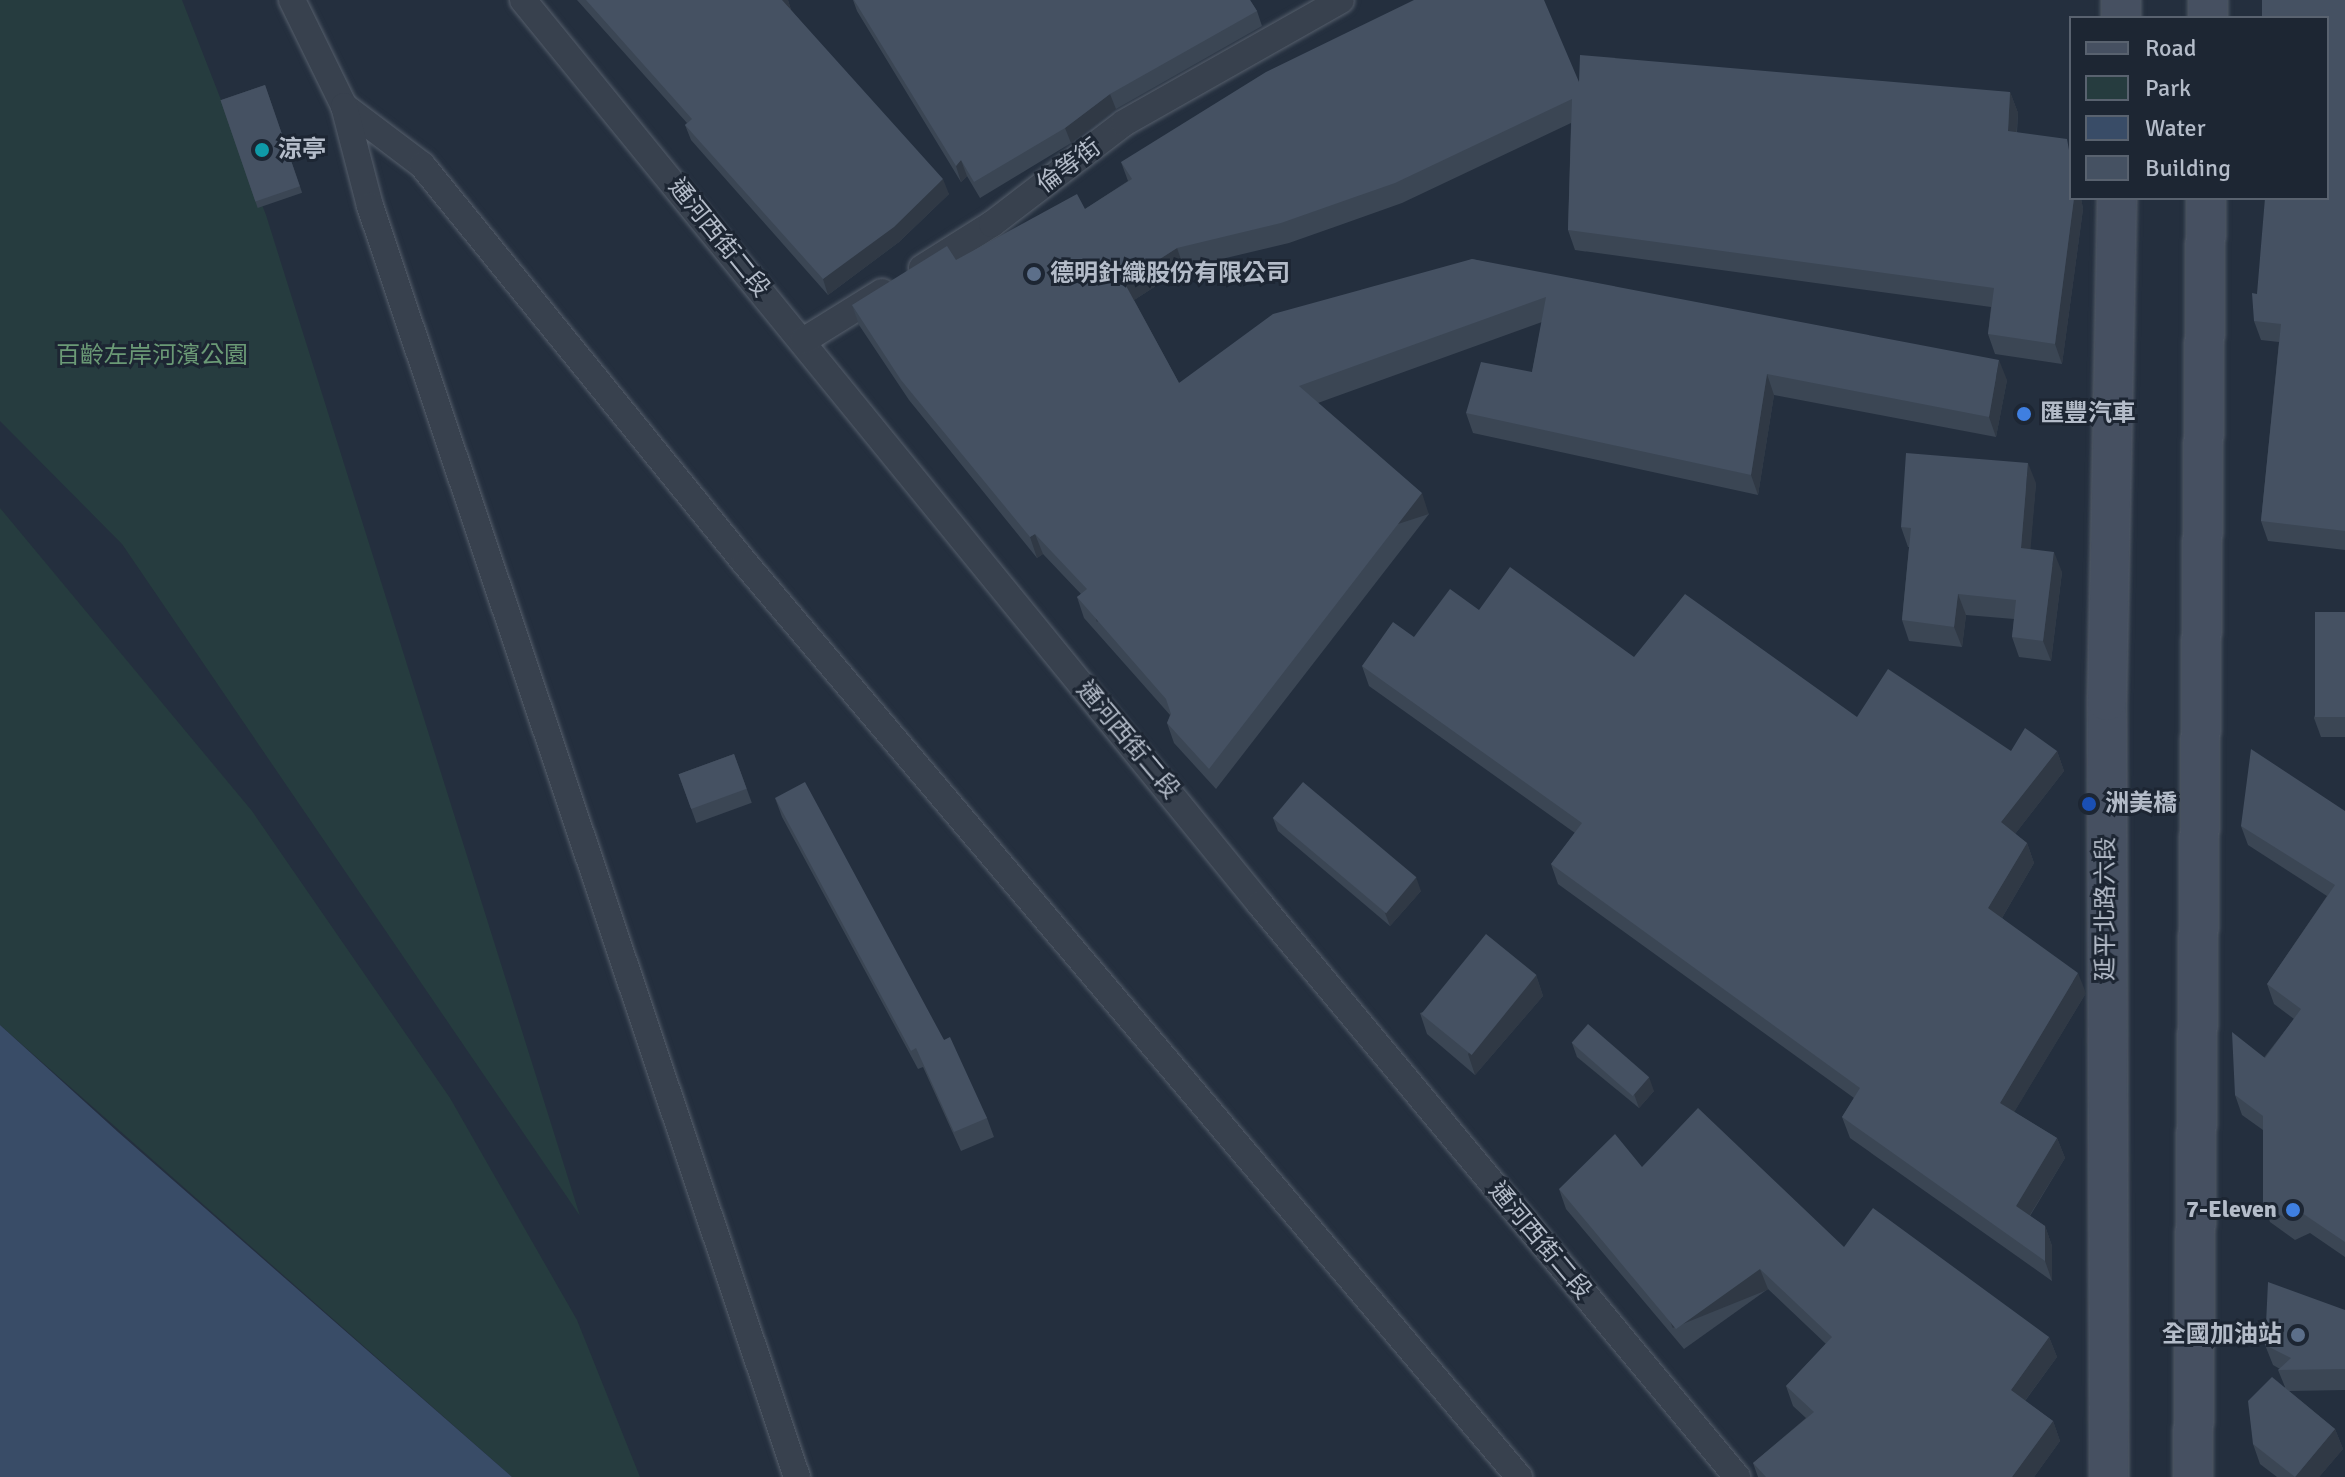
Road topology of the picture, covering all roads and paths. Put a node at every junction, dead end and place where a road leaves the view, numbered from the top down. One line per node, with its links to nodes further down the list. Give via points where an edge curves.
1 (292, 0): 4 (street)
2 (523, 0): 7 (street, 通河西街二段)
3 (1341, 0): 7 (street, 倫等街, via 1124,123 992,224)
4 (344, 106): 8 (street, via 370,206); 9 (street, via 422,165 745,563)
5 (2117, 200): 11 (main road, 延平北路六段, via 2106,716)
6 (2206, 200): 12 (main road)
7 (803, 341): 10 (street, 通河西街二段, via 1260,904)
8 (797, 1477)
9 (1519, 1477)
10 (1737, 1477)
11 (2109, 1477)
12 (2193, 1477)

